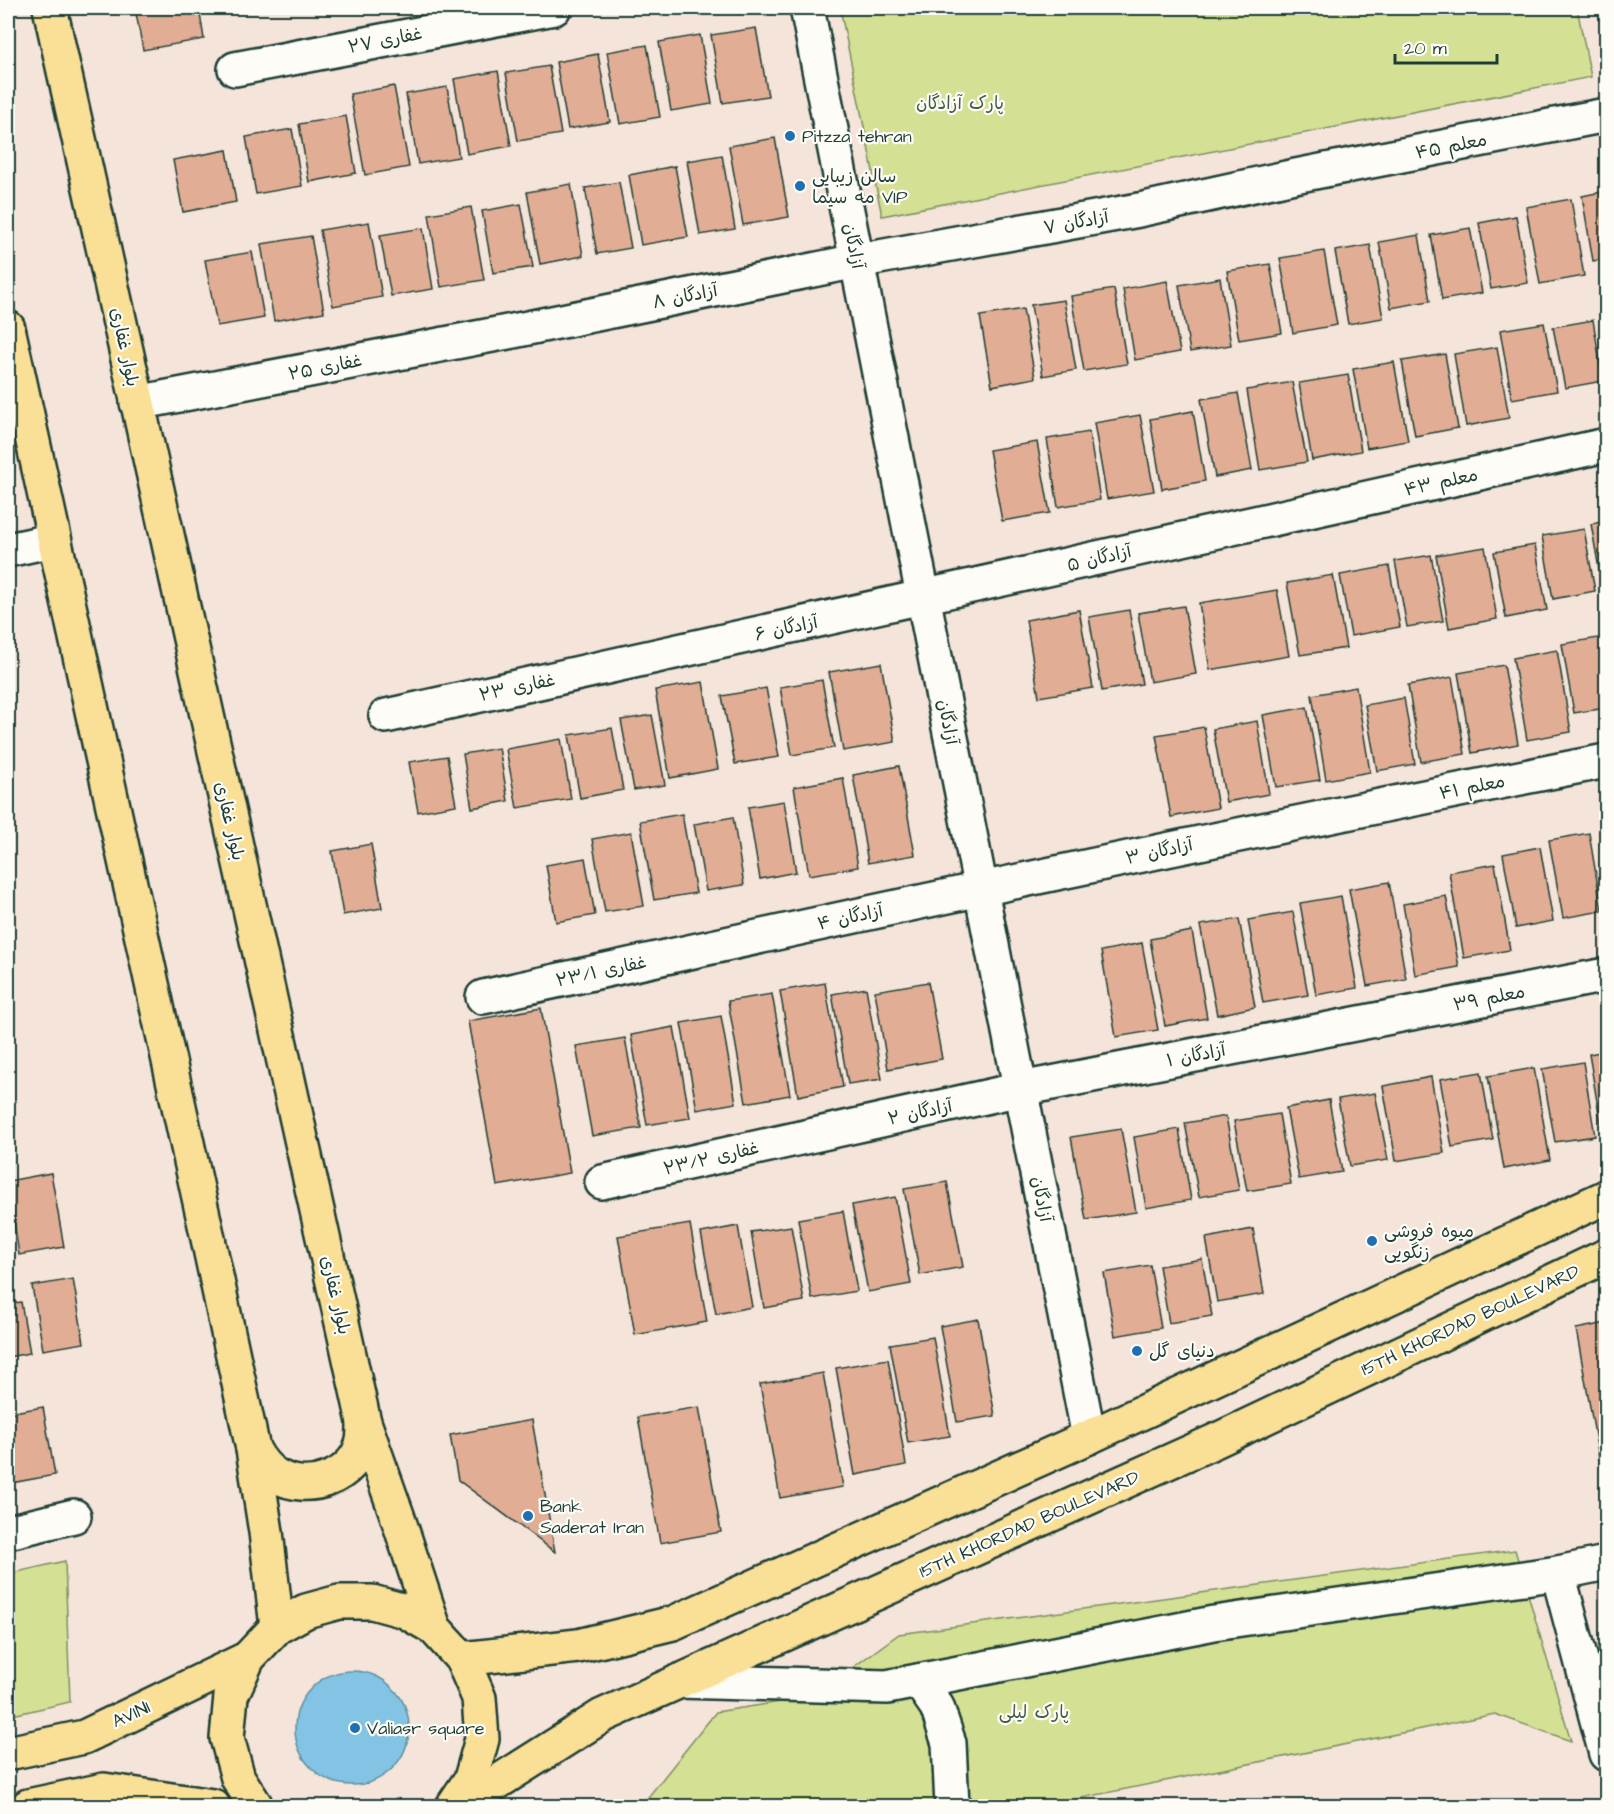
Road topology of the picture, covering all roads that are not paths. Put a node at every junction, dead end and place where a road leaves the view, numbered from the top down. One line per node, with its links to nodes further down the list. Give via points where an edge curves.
1 (50, 8): 10 (main road, بلوار غفاری)
2 (807, 8): 7 (street, آزادگان)
3 (544, 9): 4 (street, غفاری ۲۷)
4 (235, 69)
5 (1606, 115): 6 (street, معلم ۴۵)
6 (1295, 176): 7 (street, آزادگان ۷, via 1139,210)
7 (857, 261): 9 (street, آزادگان ۸); 15 (street, آزادگان)
8 (8, 328): 13 (main road)
9 (513, 331): 10 (street, غفاری ۲۵)
10 (137, 403): 30 (main road, بلوار غفاری)
11 (1606, 445): 12 (street, معلم ۴۳)
12 (1275, 518): 15 (street, آزادگان ۵)
13 (54, 540): 14 (street); 32 (main road)
14 (8, 550)
15 (924, 598): 16 (street, آزادگان ۶); 20 (street, آزادگان)
16 (649, 658): 17 (street, غفاری ۲۳)
17 (386, 716)
18 (1606, 761): 19 (street, معلم ۴۱)
19 (1337, 813): 20 (street, آزادگان ۳)
20 (981, 888): 21 (street, آزادگان ۴); 25 (street, آزادگان)
21 (719, 945): 23 (street, غفاری ۲۳/۱)
22 (1606, 975): 24 (street, معلم ۳۹)
23 (483, 997)
24 (1372, 1020): 25 (street, آزادگان ۱)
25 (1021, 1089): 26 (street, آزادگان ۲); 31 (street, آزادگان)
26 (819, 1134): 27 (street, غفاری ۲۳/۲)
27 (602, 1182)
28 (1606, 1197): 31 (main road)
29 (1606, 1256): 42 (main road, 15TH KHORDAD BOULEVARD, via 1215,1441)
30 (364, 1422): 32 (main road, via 363,1440 356,1457 328,1480 293,1483 276,1476); 38 (main road, بلوار غفاری)
31 (1089, 1437): 40 (main road, via 673,1623 578,1646)
32 (253, 1449): 37 (main road)
33 (74, 1516): 34 (street)
34 (8, 1532)
35 (1606, 1563): 36 (street)
36 (1558, 1573): 41 (street, via 1214,1623); 44 (street)
37 (277, 1628): 38 (main road, via 306,1611 339,1602 372,1602 405,1611); 39 (main road)
38 (434, 1628): 40 (main road)
39 (248, 1658): 43 (main road, AVINI, via 84,1737); 47 (main road, via 231,1696 227,1738 238,1778)
40 (462, 1659): 48 (main road, via 479,1698 482,1739 471,1779)
41 (919, 1681): 42 (street, via 888,1687); 50 (street, via 937,1707 949,1743)
42 (679, 1682): 49 (main road, 15TH KHORDAD BOULEVARD, via 602,1716)
43 (8, 1753)
44 (1606, 1754)
45 (28, 1806): 46 (main road, via 104,1790)
46 (213, 1806)
47 (256, 1806)
48 (453, 1806)
49 (460, 1806)
50 (952, 1806)

